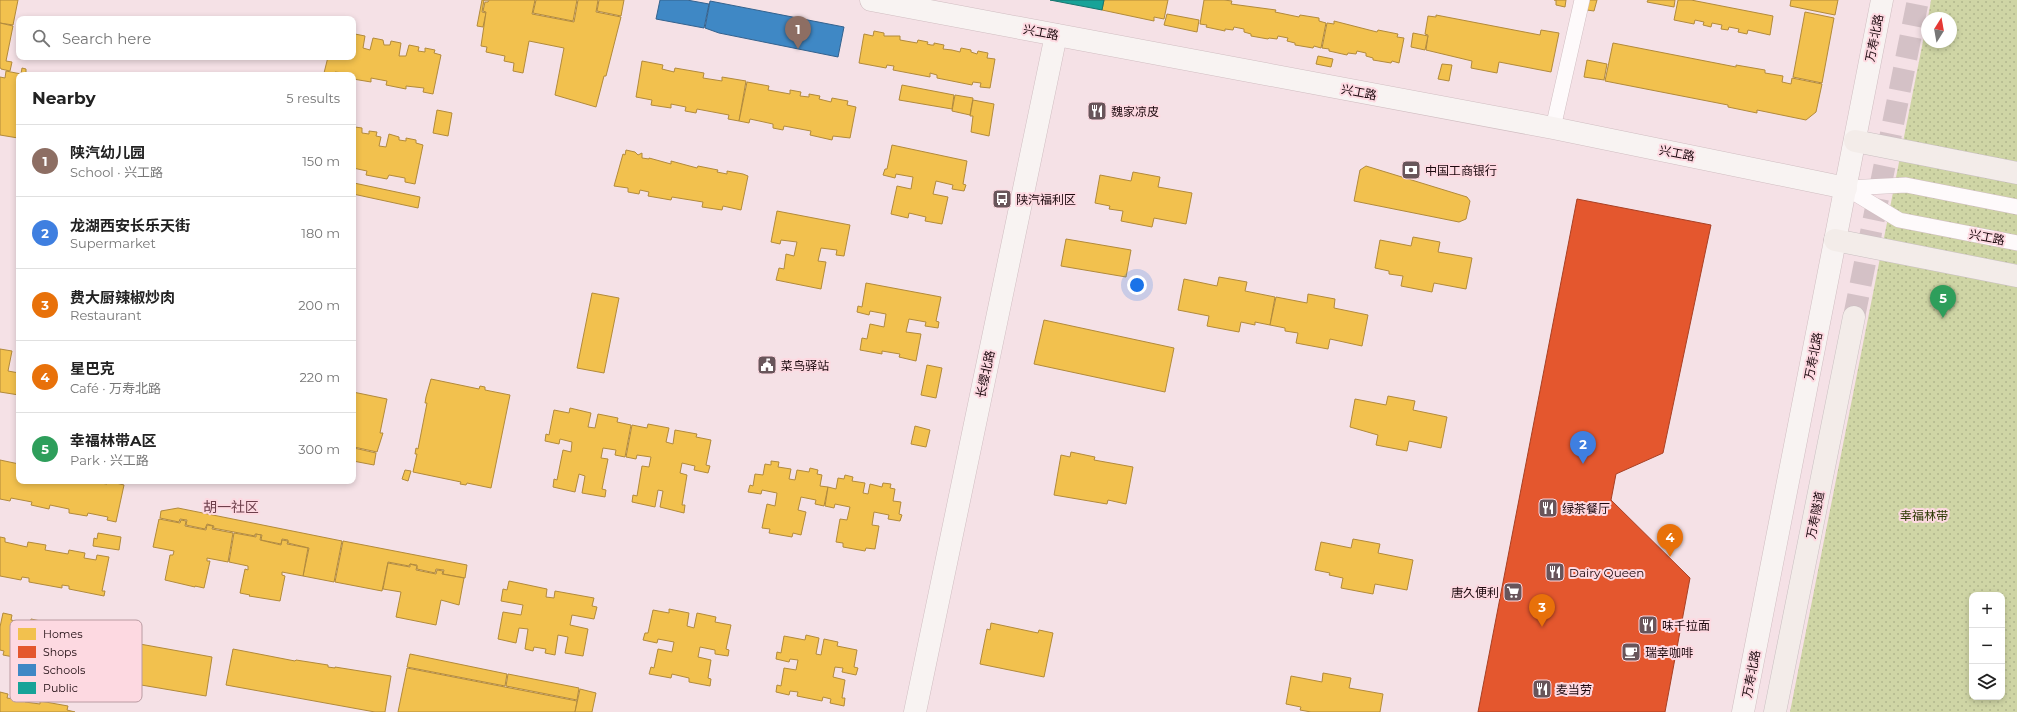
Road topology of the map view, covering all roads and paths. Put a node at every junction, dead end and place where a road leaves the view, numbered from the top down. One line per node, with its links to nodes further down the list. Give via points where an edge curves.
1 (871, 0): 4 (street, 兴工路)
2 (1582, 0): 5 (street)
3 (1882, 0): 6 (street, 万寿北路)
4 (1056, 35): 5 (street, 兴工路); 14 (street, 长缨北路)
5 (1553, 128): 8 (street, 兴工路)
6 (1855, 141): 7 (main road); 8 (street, 万寿北路)
7 (2017, 173)
8 (1846, 188): 9 (street, 兴工路, via 1906,185); 10 (street, 万寿北路); 11 (street, 兴工路, via 1899,220)
9 (2017, 207)
10 (1835, 240): 12 (main road); 15 (street, 万寿北路)
11 (2017, 243)
12 (2017, 276)
13 (1854, 317): 16 (main road, 万寿隧道)
14 (916, 712)
15 (1743, 712)
16 (1776, 712)

